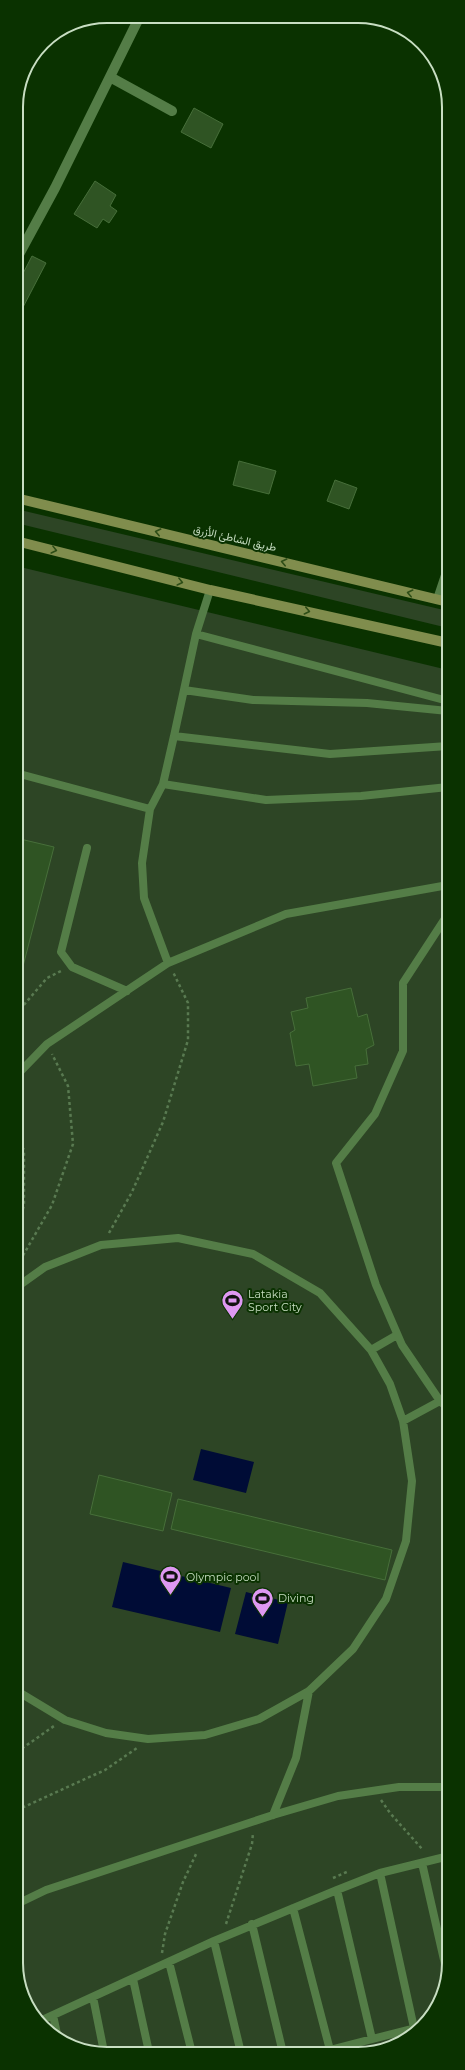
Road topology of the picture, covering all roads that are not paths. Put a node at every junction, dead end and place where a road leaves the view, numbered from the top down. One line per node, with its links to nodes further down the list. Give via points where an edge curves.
1 (137, 23): 2 (street)
2 (110, 78): 3 (street); 4 (street)
3 (172, 111)
4 (23, 247)
5 (23, 500): 9 (main road, طريق الشاطئ الأزرق, one-way to 5)
6 (23, 543): 8 (main road, one-way to 8)
7 (442, 587): 9 (street)
8 (210, 590): 11 (lane); 12 (main road, one-way to 12)
9 (438, 599): 10 (main road, طريق الشاطئ الأزرق)
10 (442, 600)
11 (196, 634): 13 (lane); 14 (lane)
12 (442, 642)
13 (184, 690): 15 (lane, via 253,700 367,703); 16 (lane)
14 (442, 699)
15 (442, 710)
16 (174, 736): 17 (lane, via 330,754); 19 (lane)
17 (442, 746)
18 (23, 775): 21 (lane)
19 (163, 784): 20 (lane, via 266,800 361,796); 21 (lane)
20 (442, 788)
21 (150, 808): 25 (lane, via 142,863 144,898)
22 (87, 848): 26 (lane, via 61,952 72,967)
23 (442, 887): 25 (lane, via 286,914)
24 (442, 923): 29 (lane, via 403,983 403,1051 375,1114 336,1162 376,1285)
25 (168, 964): 26 (lane)
26 (127, 991): 27 (lane, via 47,1044)
27 (23, 1069)
28 (23, 1282): 30 (lane, via 45,1267 101,1245 178,1238 253,1254 320,1293)
29 (398, 1335): 30 (lane); 31 (lane)
30 (371, 1350): 32 (lane, via 390,1384)
31 (440, 1401): 32 (lane)
32 (403, 1421): 33 (lane, via 412,1481 406,1541 386,1598 353,1649)
33 (309, 1691): 34 (lane, via 259,1719 211,1733 148,1739 106,1733 65,1720); 36 (lane, via 296,1758)
34 (23, 1695)
35 (442, 1787): 36 (lane, via 399,1788 338,1796)
36 (273, 1815): 41 (lane, via 46,1890)
37 (442, 1858): 38 (lane)
38 (422, 1863): 39 (lane); 45 (lane)
39 (380, 1874): 40 (lane); 51 (lane)
40 (337, 1890): 42 (lane); 54 (lane)
41 (23, 1901)
42 (293, 1908): 43 (lane); 60 (lane)
43 (252, 1924): 44 (lane); 59 (lane)
44 (214, 1941): 46 (lane); 58 (lane)
45 (442, 1951)
46 (169, 1962): 47 (lane); 57 (lane)
47 (133, 1978): 48 (lane); 56 (lane)
48 (93, 1997): 49 (lane); 55 (lane)
49 (53, 2015): 50 (lane); 53 (lane)
50 (45, 2019)
51 (413, 2026)
52 (410, 2029): 54 (lane)
53 (56, 2030)
54 (372, 2039): 61 (lane)
55 (103, 2047)
56 (148, 2047)
57 (190, 2047)
58 (240, 2047)
59 (282, 2047)
60 (329, 2047)
61 (341, 2047)

